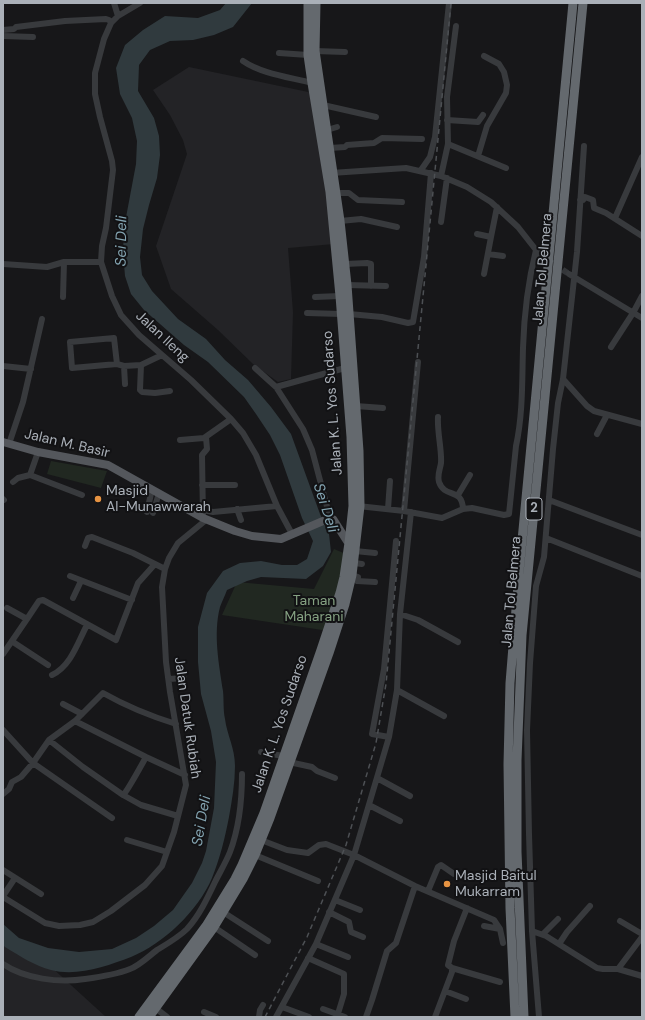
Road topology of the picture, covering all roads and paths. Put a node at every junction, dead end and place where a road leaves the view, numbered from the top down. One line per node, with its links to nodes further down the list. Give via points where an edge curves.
1 (114, 3): 8 (street)
2 (140, 3): 8 (street, Jalan Ileng)
3 (308, 3): 17 (highway, Jalan K. L. Yos Sudarso)
4 (316, 3): 17 (highway, Jalan K. L. Yos Sudarso)
5 (449, 3): 34 (street, via 435,137 430,158)
6 (573, 3): 224 (highway, Jalan Tol Belmera / 2, via 510,683 510,901)
7 (583, 3): 225 (highway, Jalan Tol Belmera / 2, via 522,635 518,852)
8 (118, 16): 9 (street, Jalan Ileng)
9 (111, 23): 12 (street, via 106,19 65,21 16,27); 52 (street, Jalan Ileng, via 95,73 95,94 113,170)
10 (456, 26): 24 (street, via 447,97)
11 (3, 30): 12 (street)
12 (13, 33): 13 (street); 14 (street)
13 (3, 36)
14 (33, 37)
15 (345, 52): 17 (street)
16 (279, 53): 17 (street)
17 (312, 53): 20 (highway, Jalan K. L. Yos Sudarso); 21 (highway, Jalan K. L. Yos Sudarso)
18 (484, 56): 31 (street, via 499,64 507,85 506,93 487,126)
19 (243, 61): 20 (street, via 256,68)
20 (312, 83): 35 (highway, Jalan K. L. Yos Sudarso)
21 (323, 105): 23 (street); 26 (highway, Jalan K. L. Yos Sudarso)
22 (484, 114): 24 (street, via 478,122)
23 (376, 117)
24 (447, 120): 28 (street)
25 (337, 127): 26 (street)
26 (327, 130): 30 (highway, Jalan K. L. Yos Sudarso)
27 (422, 139): 30 (street, via 382,138 374,143)
28 (448, 144): 31 (street); 37 (street)
29 (584, 146): 39 (street)
30 (330, 148): 35 (highway, Jalan K. L. Yos Sudarso)
31 (478, 156): 33 (street)
32 (642, 157): 42 (street)
33 (506, 168)
34 (421, 170): 35 (street, via 406,168); 36 (street)
35 (331, 173): 38 (highway, Jalan K. L. Yos Sudarso); 60 (highway, Jalan K. L. Yos Sudarso)
36 (431, 173): 37 (street); 66 (street, via 424,257 412,322)
37 (444, 177): 41 (street, via 467,186); 44 (street)
38 (337, 193): 40 (street, via 349,193 358,200); 43 (highway, Jalan K. L. Yos Sudarso)
39 (580, 200): 42 (street, via 584,200 585,197 593,200 594,208); 56 (street)
40 (402, 202)
41 (497, 207): 48 (street); 108 (street, via 518,227 538,252 529,284 523,346 521,417 509,514 504,516 472,508)
42 (615, 218): 47 (street)
43 (340, 221): 45 (street, via 361,219); 54 (highway, Jalan K. L. Yos Sudarso)
44 (441, 222)
45 (397, 227)
46 (477, 234): 48 (street)
47 (642, 236)
48 (491, 237): 49 (street)
49 (488, 254): 50 (street); 55 (street)
50 (504, 256)
51 (64, 262): 52 (street); 53 (street, via 47,267); 62 (street)
52 (101, 262): 70 (street, Jalan Ileng, via 121,315)
53 (3, 264)
54 (345, 264): 57 (highway, Jalan K. L. Yos Sudarso); 58 (street, via 371,264)
55 (484, 274)
56 (572, 275): 65 (street); 79 (street)
57 (347, 285): 58 (street); 66 (highway, Jalan K. L. Yos Sudarso)
58 (371, 286): 59 (street)
59 (386, 286)
60 (340, 296): 63 (street); 66 (highway, Jalan K. L. Yos Sudarso)
61 (642, 296): 65 (street)
62 (63, 297)
63 (315, 297)
64 (307, 313): 66 (street)
65 (633, 313): 67 (street); 69 (street)
66 (345, 314): 77 (highway, Jalan K. L. Yos Sudarso); 83 (highway, Jalan K. L. Yos Sudarso)
67 (642, 318)
68 (42, 319): 78 (street)
69 (611, 348)
70 (162, 355): 73 (street); 87 (street, Jalan Ileng)
71 (418, 362): 110 (street)
72 (117, 364): 72 (street, via 114,338 70,342 72,368); 75 (street)
73 (141, 365): 75 (street); 82 (street, via 141,391)
74 (3, 366): 78 (street)
75 (124, 366): 80 (street)
76 (255, 368): 81 (street)
77 (345, 368): 81 (street); 105 (highway, Jalan K. L. Yos Sudarso)
78 (31, 369): 92 (street, via 22,402)
79 (563, 379): 85 (street, via 587,406); 103 (street, via 558,403)
80 (124, 384)
81 (276, 387): 113 (street, via 303,429 312,450)
82 (170, 391)
83 (356, 406): 84 (street); 105 (highway, Jalan K. L. Yos Sudarso, via 359,451)
84 (383, 408)
85 (606, 415): 88 (street); 89 (street)
86 (438, 417): 102 (street, via 441,462 438,477 443,488)
87 (231, 419): 90 (street); 104 (street, Jalan Ileng, via 256,455)
88 (642, 424)
89 (597, 434)
90 (206, 437): 91 (street); 98 (street, via 207,449 202,455)
91 (180, 440)
92 (6, 443): 93 (main road, Jalan M. Basir)
93 (38, 452): 94 (street); 100 (main road, Jalan M. Basir, via 108,465)
94 (30, 475): 97 (street); 101 (street)
95 (470, 475): 102 (street)
96 (390, 481): 107 (street)
97 (13, 482)
98 (202, 485): 99 (street); 111 (street)
99 (235, 485)
100 (155, 491): 109 (street); 111 (main road, Jalan M. Basir)
101 (82, 495)
102 (458, 495): 108 (street, via 463,502)
103 (549, 500): 115 (street); 116 (street)
104 (277, 506): 106 (street); 114 (street, Jalan Ileng)
105 (356, 506): 107 (street); 119 (highway, Jalan K. L. Yos Sudarso)
106 (237, 509): 111 (street, via 213,512); 112 (street)
107 (388, 509): 110 (street)
108 (463, 510): 110 (street, via 442,518)
109 (150, 512)
110 (408, 512): 131 (street)
111 (204, 516): 114 (main road, Jalan M. Basir, via 252,536 281,539); 122 (street, Jalan Datuk Rubiah, via 178,542)
112 (241, 520)
113 (327, 520): 114 (main road, Jalan M. Basir); 119 (main road, via 333,519)
114 (292, 534)
115 (642, 535)
116 (546, 538): 124 (street); 189 (street, via 536,586 527,730)
117 (396, 541): 148 (street, via 384,669 372,734)
118 (85, 546): 121 (street, via 88,538 92,537)
119 (353, 546): 120 (street); 125 (highway, Jalan K. L. Yos Sudarso, via 358,563); 152 (highway, Jalan K. L. Yos Sudarso)
120 (375, 553)
121 (155, 564): 122 (street); 129 (street, via 138,583)
122 (165, 569): 140 (street, Jalan Datuk Rubiah, via 162,594)
123 (70, 576): 126 (street)
124 (642, 576)
125 (353, 580): 127 (street); 152 (highway, Jalan K. L. Yos Sudarso, via 328,653)
126 (81, 581): 128 (street); 129 (street)
127 (375, 582)
128 (73, 598)
129 (132, 600): 133 (street, via 116,640)
130 (7, 608): 132 (street)
131 (400, 614): 135 (street, via 418,620); 141 (street)
132 (27, 619): 133 (street, via 39,601 43,600); 134 (street)
133 (87, 625): 138 (street, via 67,664)
134 (13, 642): 136 (street); 137 (street)
135 (458, 642)
136 (3, 654)
137 (48, 666)
138 (52, 675)
139 (184, 678): 140 (street)
140 (169, 679): 146 (street, Jalan Datuk Rubiah)
141 (397, 690): 144 (street); 148 (street)
142 (63, 704): 143 (street)
143 (82, 714): 145 (street); 146 (street, via 103,693 122,704)
144 (444, 716)
145 (75, 721): 149 (street); 151 (street)
146 (176, 724): 155 (street, Jalan Datuk Rubiah)
147 (3, 730): 153 (street)
148 (389, 737): 157 (street)
149 (49, 740): 153 (street); 159 (street)
150 (261, 752): 152 (street)
151 (146, 757): 155 (street); 159 (street)
152 (286, 759): 156 (street); 166 (highway, Jalan K. L. Yos Sudarso); 209 (highway, Jalan K. L. Yos Sudarso, via 235,879)
153 (33, 763): 158 (street); 163 (street)
154 (242, 774): 201 (street, via 240,809 230,852 210,894 186,930 131,969 107,976 61,980 32,976)
155 (185, 775): 162 (street, Jalan Datuk Rubiah, via 186,785)
156 (335, 778)
157 (377, 778): 160 (street); 161 (street)
158 (3, 794)
159 (123, 795): 162 (street, via 141,805)
160 (410, 796)
161 (369, 805): 164 (street); 169 (street)
162 (178, 816): 167 (street, Jalan Datuk Rubiah)
163 (112, 818)
164 (400, 821)
165 (127, 840): 167 (street)
166 (261, 840): 168 (highway, Jalan K. L. Yos Sudarso); 169 (street, via 290,851 308,852 318,845 326,844)
167 (167, 852): 177 (street, Jalan Datuk Rubiah, via 162,866 145,885 93,922 59,926 45,923)
168 (255, 855): 173 (street); 182 (highway, Jalan K. L. Yos Sudarso)
169 (354, 855): 174 (street); 178 (street)
170 (3, 870): 172 (street)
171 (463, 877): 175 (street, via 441,865)
172 (15, 878): 176 (street); 177 (street)
173 (318, 881)
174 (415, 886): 175 (street); 222 (street, via 396,943 387,951)
175 (428, 892): 180 (street)
176 (41, 894)
177 (3, 897)
178 (335, 900): 181 (street); 183 (street)
179 (590, 906): 197 (street)
180 (467, 908): 188 (street, via 494,920); 202 (street, via 448,960 448,965)
181 (360, 910)
182 (224, 912): 187 (highway, Jalan K. L. Yos Sudarso); 194 (street)
183 (329, 912): 192 (street, via 349,922 351,932); 196 (street)
184 (558, 919): 190 (street)
185 (620, 921): 191 (street)
186 (484, 926): 188 (street)
187 (214, 927): 198 (street); 209 (highway, Jalan K. L. Yos Sudarso)
188 (500, 929): 195 (street)
189 (532, 931): 190 (street); 226 (street)
190 (543, 934): 197 (street)
191 (642, 934)
192 (363, 937)
193 (642, 937): 203 (street)
194 (268, 941)
195 (503, 943)
196 (316, 944): 199 (street); 200 (street)
197 (559, 944): 203 (street, via 597,968)
198 (255, 955)
199 (348, 957)
200 (308, 958): 210 (street); 213 (street, via 344,974 344,994)
201 (3, 964)
202 (452, 968): 205 (street); 206 (street)
203 (618, 969): 204 (street)
204 (642, 976)
205 (500, 982)
206 (445, 991): 207 (street); 223 (street)
207 (466, 999)
208 (263, 1005): 218 (street)
209 (152, 1006): 214 (highway, Jalan K. L. Yos Sudarso); 215 (highway, Jalan K. L. Yos Sudarso); 216 (street)
210 (282, 1007): 219 (street); 220 (street)
211 (322, 1009): 213 (street)
212 (204, 1012): 217 (street)
213 (338, 1016): 221 (street)
214 (139, 1017)
215 (149, 1017)
216 (167, 1017)
217 (216, 1017)
218 (259, 1017)
219 (276, 1017)
220 (308, 1017)
221 (346, 1017)
222 (366, 1017)
223 (435, 1017)
224 (515, 1017)
225 (524, 1017)
226 (539, 1017)

